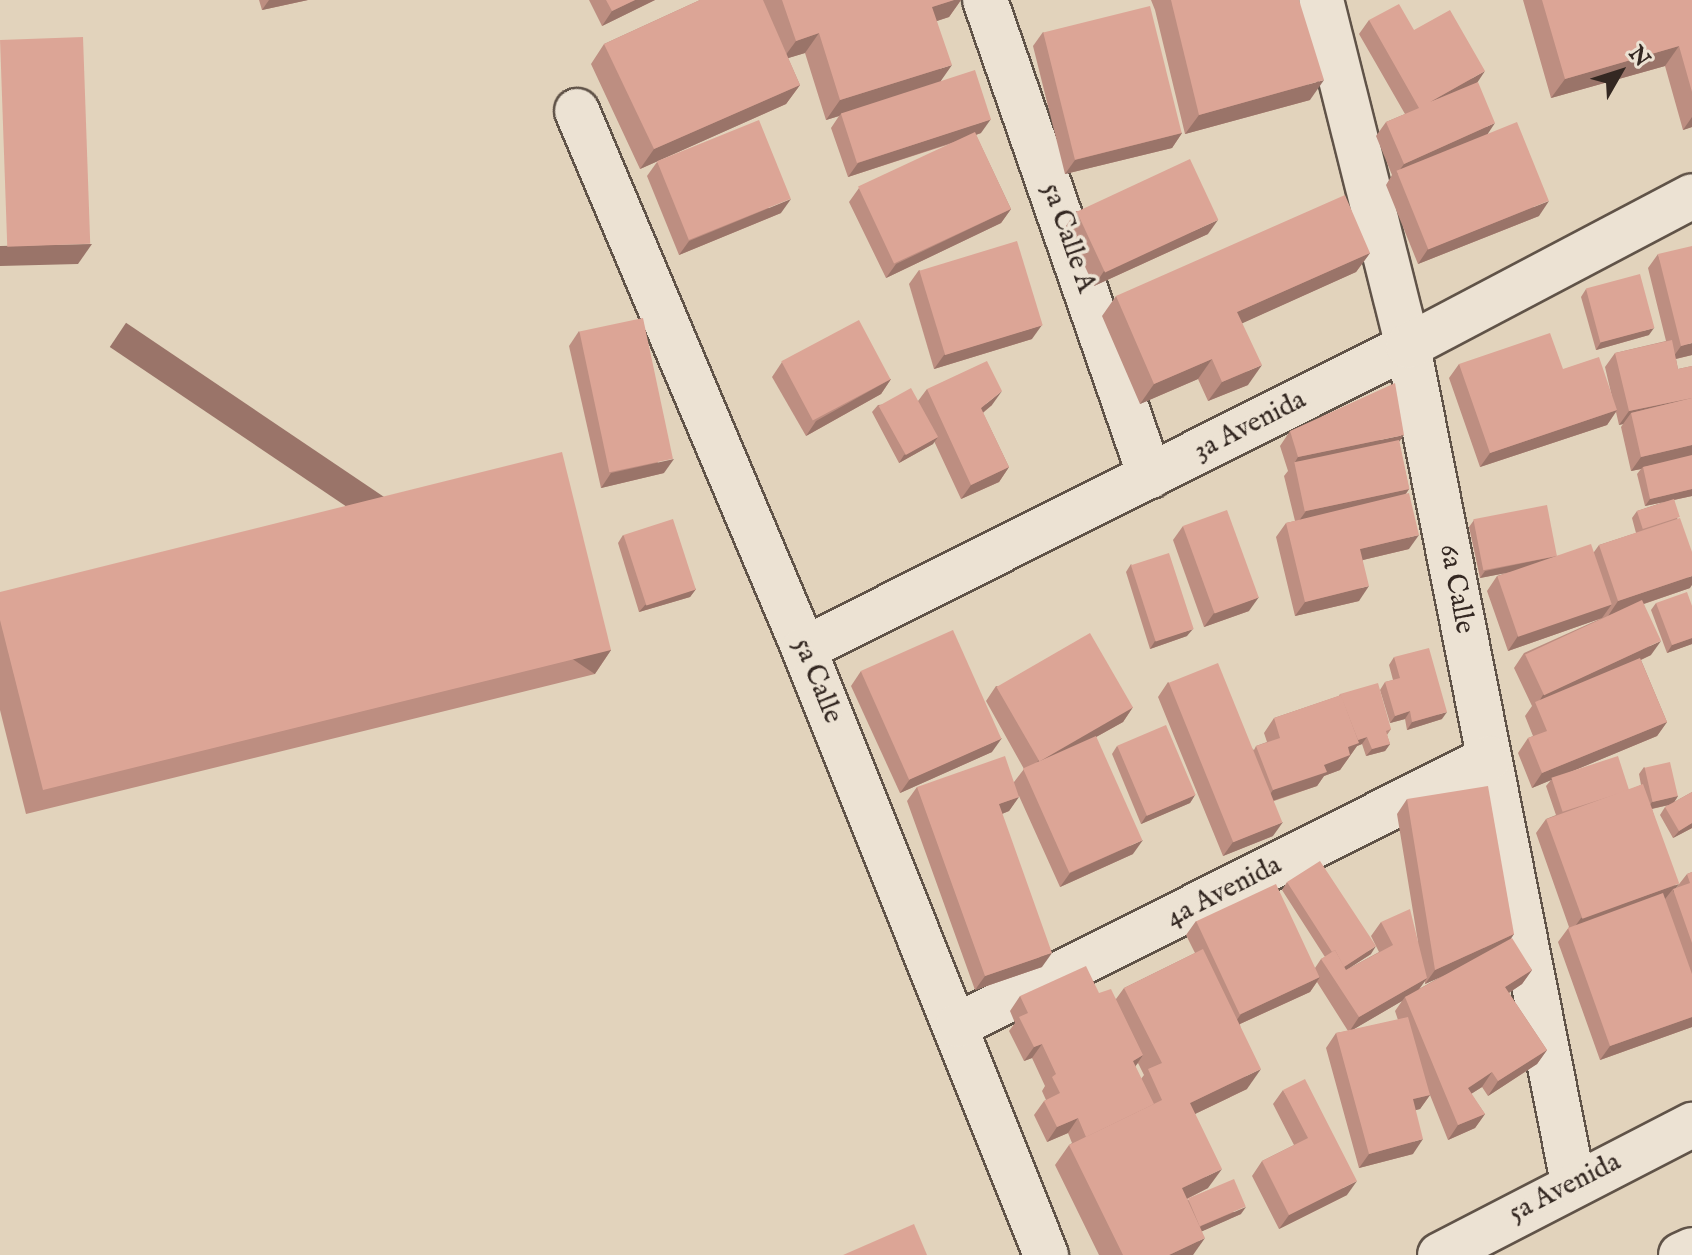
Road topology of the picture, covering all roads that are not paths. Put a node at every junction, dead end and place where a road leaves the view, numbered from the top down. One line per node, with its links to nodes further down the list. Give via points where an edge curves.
1 (985, 0): 6 (street, 5a Calle A)
2 (1321, 0): 5 (street, 6a Calle)
3 (577, 111): 7 (street, 5a Calle)
4 (1692, 196): 5 (street, 3a Avenida)
5 (1408, 346): 6 (street, 3a Avenida); 8 (street, 6a Calle)
6 (1150, 476): 7 (street, 3a Avenida)
7 (804, 649): 9 (street, 5a Calle)
8 (1489, 758): 9 (street, 4a Avenida); 11 (street, 6a Calle)
9 (958, 1025): 13 (street, 5a Calle)
10 (1692, 1125): 11 (street, 5a Avenida)
11 (1573, 1182): 14 (street, 5a Avenida)
12 (1692, 1250): 15 (street)
13 (1046, 1255)
14 (1440, 1255)
15 (1681, 1255)

